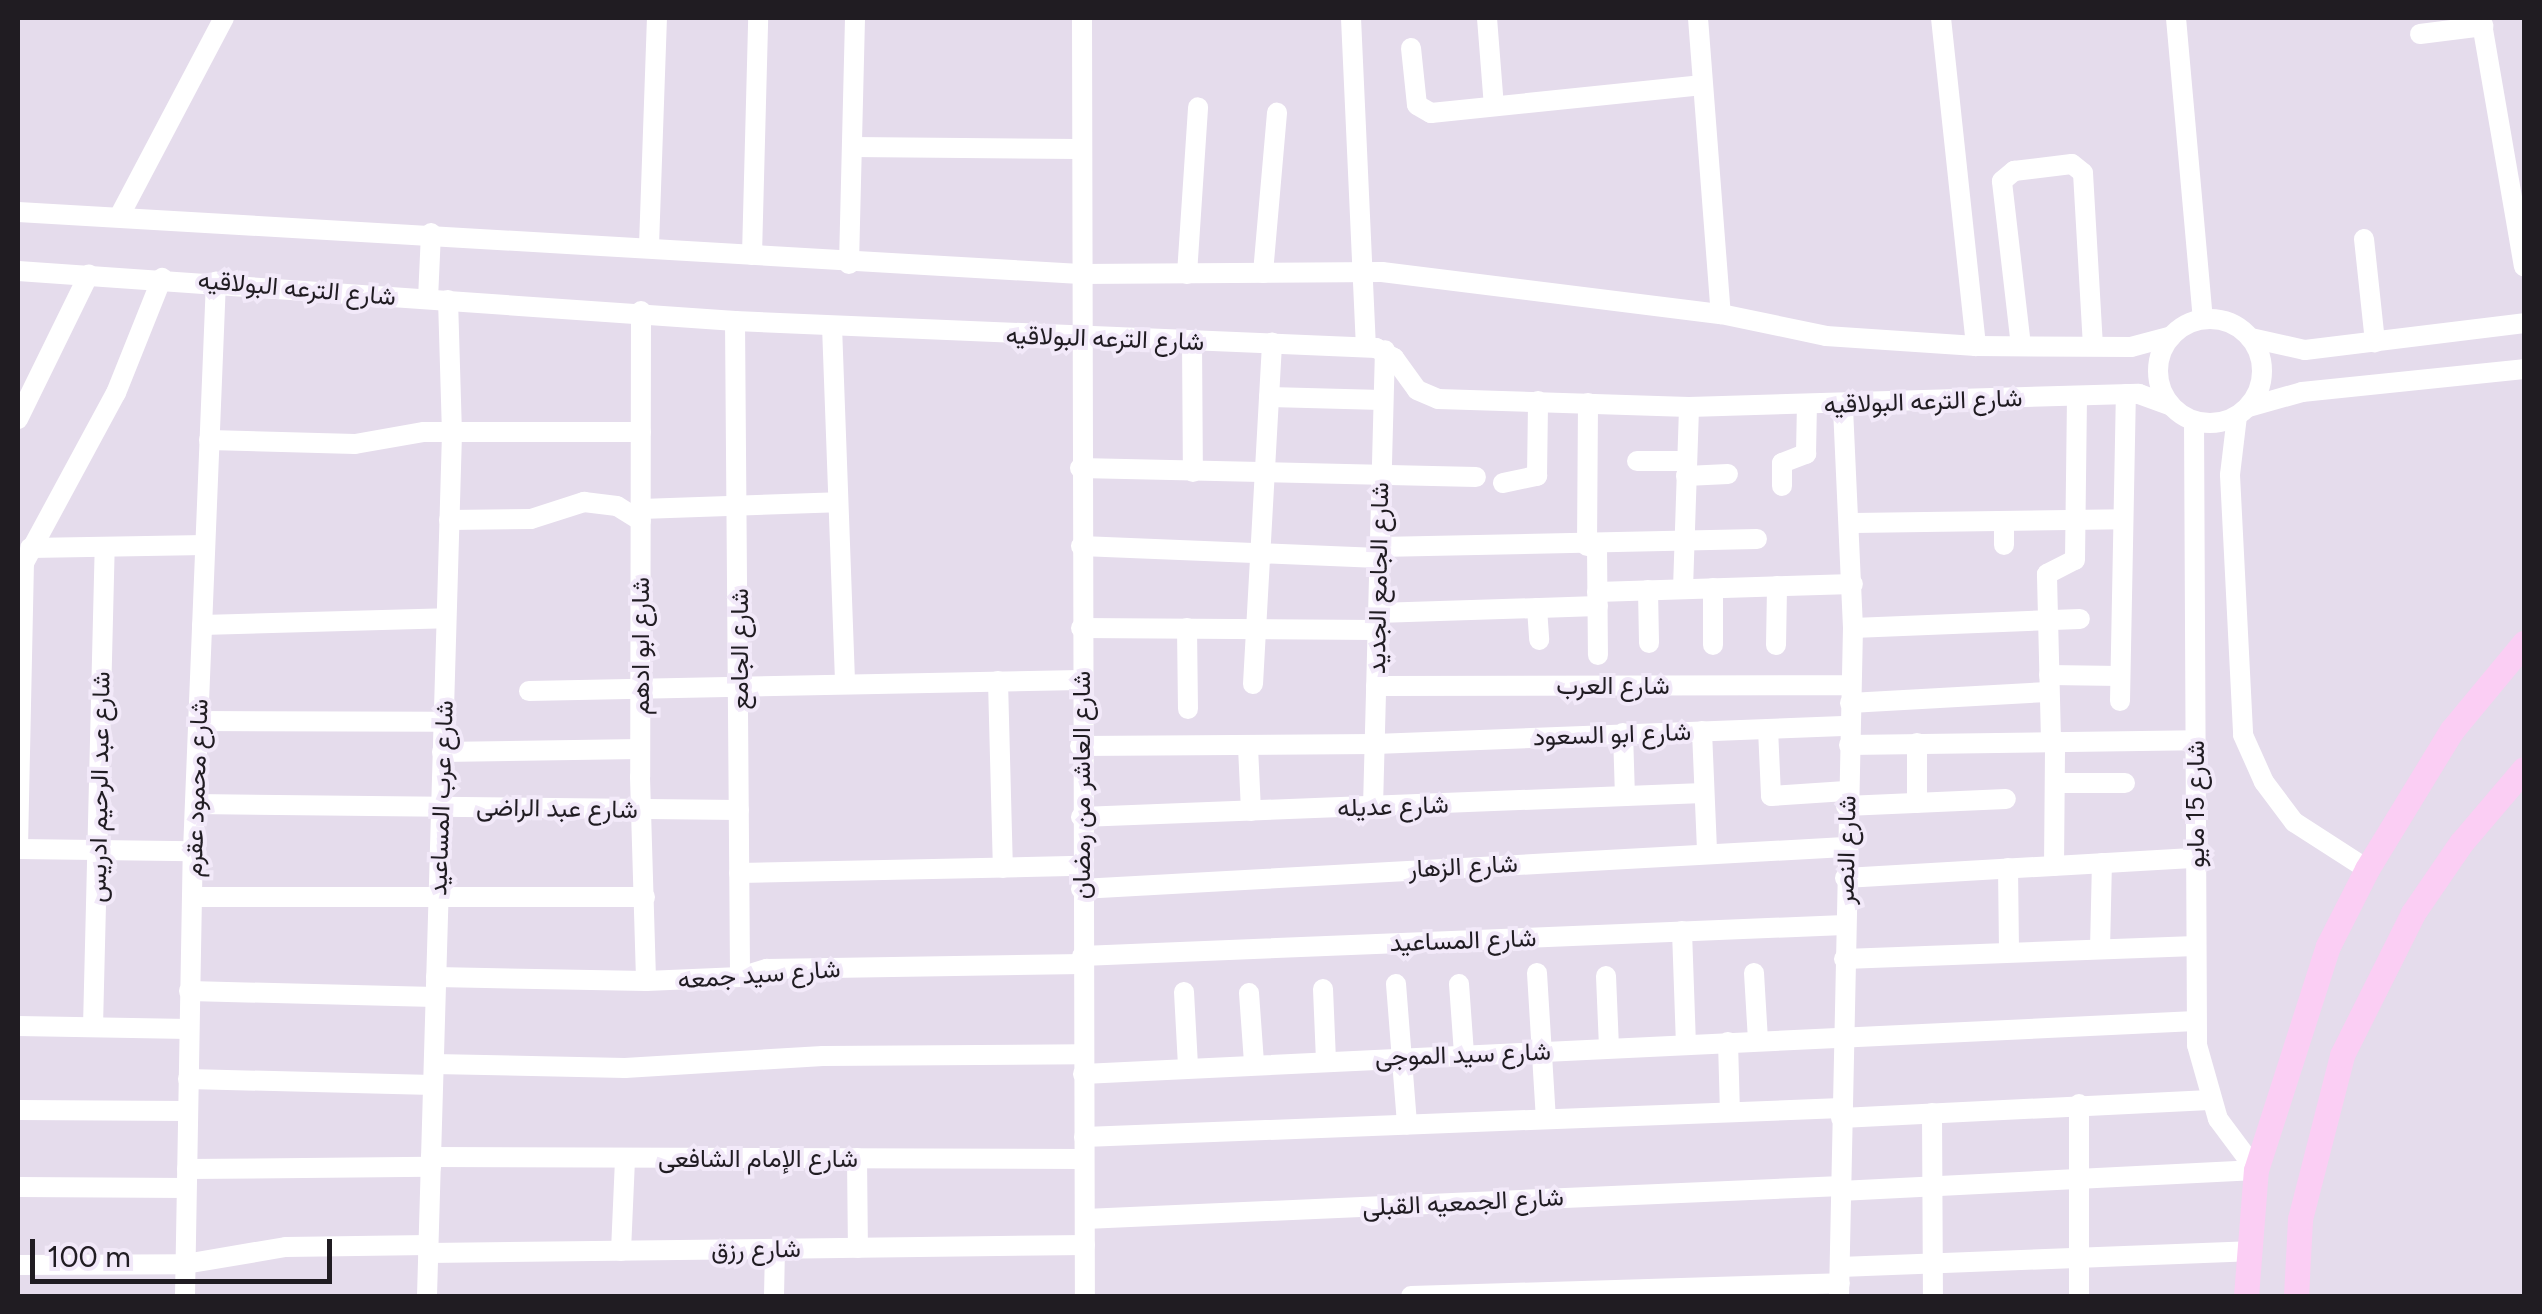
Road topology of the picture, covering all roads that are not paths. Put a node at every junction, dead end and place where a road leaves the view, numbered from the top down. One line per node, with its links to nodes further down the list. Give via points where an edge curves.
1 (224, 18): 21 (street)
2 (657, 18): 24 (street)
3 (758, 18): 25 (street)
4 (855, 18): 18 (street)
5 (1082, 18): 19 (street, شارع العاشر من رمضان)
6 (1351, 18): 29 (street, شارع الجامع الجديد)
7 (1487, 18): 15 (street)
8 (1698, 18): 14 (street)
9 (1941, 18): 49 (street)
10 (2176, 18): 39 (street)
11 (2482, 22): 12 (street); 27 (street)
12 (2420, 34)
13 (1410, 48): 15 (street, via 1423,111)
14 (1703, 85): 15 (street); 38 (street)
15 (1494, 106)
16 (1198, 107): 33 (street)
17 (1277, 113): 30 (street)
18 (853, 146): 19 (street); 26 (street)
19 (1078, 149): 32 (street, شارع العاشر من رمضان)
20 (18, 212): 21 (street, شارع الترعه البولاقيه)
21 (120, 215): 22 (street, شارع الترعه البولاقيه)
22 (431, 233): 24 (street, شارع الترعه البولاقيه); 36 (street, شارع عرب المساعيد)
23 (2364, 239): 47 (street)
24 (650, 246): 25 (street, شارع الترعه البولاقيه)
25 (752, 255): 26 (street, شارع الترعه البولاقيه)
26 (849, 264): 32 (street, شارع الترعه البولاقيه)
27 (2524, 266)
28 (18, 271): 31 (street, شارع الترعه البولاقيه)
29 (1364, 272): 30 (street, شارع الترعه البولاقيه); 38 (street, شارع الترعه البولاقيه); 52 (street, شارع الجامع الجديد)
30 (1263, 273): 33 (street, شارع الترعه البولاقيه)
31 (89, 274): 34 (street, شارع الترعه البولاقيه); 65 (street)
32 (1080, 274): 33 (street, شارع الترعه البولاقيه); 45 (street, شارع العاشر من رمضان)
33 (1187, 274)
34 (162, 278): 35 (street, شارع الترعه البولاقيه); 97 (street, via 116,393)
35 (216, 281): 36 (street, شارع الترعه البولاقيه); 69 (street, شارع محمود عقرم)
36 (438, 300): 37 (street, شارع الترعه البولاقيه); 68 (street, شارع عرب المساعيد)
37 (642, 312): 40 (street, شارع الترعه البولاقيه); 67 (street, شارع ابو ادهم)
38 (1721, 314): 49 (street, شارع الترعه البولاقيه, via 1826,336)
39 (2204, 319): 43 (street); 44 (street, via 2230,323)
40 (735, 320): 42 (street, شارع الترعه البولاقيه); 81 (street, شارع الجامع)
41 (2524, 323): 47 (street)
42 (832, 326): 45 (street, شارع الترعه البولاقيه); 80 (street)
43 (2172, 336): 51 (street, شارع الترعه البولاقيه, via 2143,346); 62 (street, via 2158,370)
44 (2251, 338): 47 (street, via 2304,350); 64 (street, via 2262,373)
45 (1080, 340): 46 (street, شارع الترعه البولاقيه); 71 (street, شارع العاشر من رمضان)
46 (1192, 341): 48 (street, شارع الترعه البولاقيه); 73 (street)
47 (2376, 342)
48 (1272, 343): 52 (street, شارع الترعه البولاقيه); 56 (street)
49 (1976, 346): 50 (street, شارع الترعه البولاقيه)
50 (2021, 346): 51 (street, شارع الترعه البولاقيه); 51 (street, via 2002,181 2014,171 2072,164 2083,173)
51 (2092, 346)
52 (1375, 349): 57 (street, شارع الجامع الجديد); 58 (street, شارع الترعه البولاقيه, via 1426,396)
53 (2524, 369): 64 (street, via 2312,390)
54 (2126, 394): 55 (street, شارع الترعه البولاقيه); 62 (street, شارع الترعه البولاقيه); 83 (street)
55 (2076, 396): 61 (street, شارع الترعه البولاقيه); 85 (street)
56 (1269, 398): 57 (street); 74 (street)
57 (1382, 400): 77 (street, شارع الجامع الجديد)
58 (1538, 402): 59 (street, شارع الترعه البولاقيه); 78 (street, via 1538,469 1532,480)
59 (1588, 402): 63 (street, شارع الترعه البولاقيه); 93 (street)
60 (1807, 404): 61 (street, شارع الترعه البولاقيه); 63 (street, شارع الترعه البولاقيه); 79 (street, via 1806,454 1782,463)
61 (1842, 404): 87 (street, شارع النصر)
62 (2170, 404): 66 (street)
63 (1688, 407): 72 (street)
64 (2243, 412): 66 (street); 173 (street, شارع 15 مايو, via 2230,475 2243,736 2264,782 2294,822)
65 (18, 419)
66 (2194, 421): 140 (street, شارع 15 مايو)
67 (641, 432): 68 (street); 82 (street, شارع ابو ادهم)
68 (452, 434): 69 (street, via 412,432 354,444); 84 (street, شارع عرب المساعيد)
69 (209, 440): 90 (street, شارع محمود عقرم)
70 (1637, 461): 72 (street)
71 (1080, 468): 73 (street); 92 (street, شارع العاشر من رمضان)
72 (1687, 468): 75 (street); 89 (street)
73 (1192, 472): 74 (street)
74 (1264, 474): 77 (street); 95 (street)
75 (1728, 474)
76 (1476, 477): 77 (street)
77 (1380, 479): 96 (street, شارع الجامع الجديد)
78 (1503, 482)
79 (1782, 486)
80 (837, 502): 81 (street); 124 (street)
81 (739, 503): 82 (street); 126 (street, شارع الجامع)
82 (641, 515): 84 (street, via 584,502 522,520); 129 (street, شارع ابو ادهم)
83 (2123, 519): 85 (street); 120 (street)
84 (449, 520): 105 (street, شارع عرب المساعيد)
85 (2076, 520): 86 (street); 107 (street, via 2074,560 2048,570)
86 (2004, 521): 87 (street); 91 (street)
87 (1853, 523): 98 (street, شارع النصر)
88 (1757, 540): 89 (street)
89 (1684, 542): 93 (street); 101 (street)
90 (205, 545): 94 (street); 109 (street, شارع محمود عقرم)
91 (2004, 545)
92 (1081, 546): 95 (street); 110 (street, شارع العاشر من رمضان)
93 (1592, 546): 96 (street); 103 (street)
94 (105, 547): 97 (street); 164 (street, شارع عبد الرحيم ادريس)
95 (1260, 552): 96 (street); 113 (street)
96 (1379, 552): 108 (street, شارع الجامع الجديد)
97 (24, 557): 163 (street)
98 (1853, 584): 99 (street); 112 (street, شارع النصر)
99 (1777, 586): 100 (street); 117 (street)
100 (1713, 588): 101 (street); 118 (street)
101 (1683, 589): 102 (street)
102 (1648, 590): 103 (street); 116 (street)
103 (1598, 599): 104 (street); 119 (street)
104 (1537, 608): 108 (street); 114 (street)
105 (446, 618): 109 (street); 134 (street, شارع عرب المساعيد)
106 (2080, 619): 107 (street)
107 (2048, 620): 112 (street); 123 (street)
108 (1377, 622): 113 (street); 127 (street, شارع الجامع الجديد)
109 (202, 625): 133 (street, شارع محمود عقرم)
110 (1081, 628): 111 (street); 121 (street, شارع العاشر من رمضان)
111 (1187, 628): 113 (street); 132 (street)
112 (1853, 628): 130 (street, شارع النصر)
113 (1256, 629): 125 (street)
114 (1538, 640)
115 (2524, 643): 173 (main road, via 2452,730)
116 (1649, 644)
117 (1776, 645)
118 (1713, 646)
119 (1598, 655)
120 (2120, 676): 123 (street, شارع العرب); 131 (street)
121 (1082, 680): 122 (street); 143 (street, شارع العاشر من رمضان)
122 (998, 682): 124 (street); 171 (street)
123 (2049, 683): 130 (street, شارع العرب); 139 (street)
124 (845, 684): 126 (street)
125 (1254, 684)
126 (739, 686): 129 (street); 159 (street, شارع الجامع)
127 (1376, 686): 130 (street, شارع العرب); 142 (street, شارع الجامع الجديد)
128 (529, 690): 129 (street)
129 (640, 692): 145 (street, شارع ابو ادهم)
130 (1850, 694): 138 (street, شارع النصر)
131 (2120, 701)
132 (1188, 710)
133 (198, 722): 134 (street); 155 (street, شارع محمود عقرم)
134 (443, 722): 146 (street, شارع عرب المساعيد)
135 (1768, 729): 136 (street, شارع ابو السعود); 138 (street, شارع ابو السعود); 152 (street, via 1771,796)
136 (1702, 731): 137 (street, شارع ابو السعود); 150 (street)
137 (1622, 733): 142 (street, شارع ابو السعود); 151 (street)
138 (1849, 735): 141 (street, شارع ابو السعود); 152 (street, شارع النصر)
139 (2053, 740): 140 (street, شارع ابو السعود); 141 (street, شارع ابو السعود); 148 (street)
140 (2195, 740): 167 (street, شارع 15 مايو)
141 (1918, 743): 154 (street)
142 (1374, 744): 144 (street, شارع ابو السعود); 157 (street, شارع الجامع الجديد)
143 (1080, 746): 144 (street, شارع ابو السعود); 161 (street, شارع العاشر من رمضان)
144 (1248, 747): 160 (street)
145 (640, 748): 146 (street); 158 (street, شارع ابو ادهم)
146 (442, 752): 156 (street, شارع عرب المساعيد)
147 (2524, 768): 257 (main road, via 2460,843 2413,913 2350,1038 2310,1169)
148 (2055, 783): 149 (street); 170 (street)
149 (2124, 783)
150 (1704, 793): 151 (street, شارع عديله); 166 (street)
151 (1625, 796): 157 (street, شارع عديله)
152 (1846, 798): 154 (street); 162 (street, شارع النصر)
153 (2006, 799): 154 (street)
154 (1917, 803)
155 (195, 804): 156 (street, شارع عبد الراضى); 165 (street, شارع محمود عقرم)
156 (441, 807): 158 (street, شارع عبد الراضى); 177 (street, شارع عرب المساعيد)
157 (1373, 807): 160 (street, شارع عديله)
158 (643, 809): 159 (street, شارع عبد الراضى); 179 (street, شارع ابو ادهم)
159 (740, 810): 174 (street, شارع الجامع)
160 (1251, 810): 161 (street, شارع عديله)
161 (1081, 816): 169 (street, شارع العاشر من رمضان)
162 (1846, 847): 166 (street, شارع الزهار); 175 (street, شارع النصر)
163 (18, 848): 164 (street)
164 (98, 850): 165 (street); 201 (street, شارع عبد الرحيم ادريس)
165 (193, 851): 178 (street, شارع محمود عقرم)
166 (1706, 851): 176 (street, شارع الزهار)
167 (2196, 858): 168 (street); 182 (street, شارع 15 مايو)
168 (2102, 863): 170 (street); 183 (street)
169 (1081, 866): 171 (street); 176 (street, شارع العاشر من رمضان)
170 (2054, 866): 172 (street)
171 (1002, 868): 174 (street)
172 (2008, 868): 175 (street); 184 (street)
173 (2366, 868): 231 (main road, via 2298,1027)
174 (740, 873): 190 (street, شارع الجامع)
175 (1845, 878): 180 (street, شارع النصر)
176 (1082, 890): 186 (street, شارع العاشر من رمضان)
177 (438, 896): 178 (street); 179 (street); 194 (street, شارع عرب المساعيد)
178 (192, 897): 196 (street, شارع محمود عقرم)
179 (645, 897): 191 (street, شارع ابو ادهم)
180 (1844, 924): 181 (street, شارع المساعيد); 185 (street, شارع النصر)
181 (1682, 931): 186 (street, شارع المساعيد); 206 (street)
182 (2196, 946): 183 (street); 199 (street, شارع 15 مايو)
183 (2100, 948): 184 (street)
184 (2010, 952): 185 (street)
185 (1844, 959): 203 (street, شارع النصر)
186 (1082, 960): 190 (street, شارع سيد جمعه, via 767,969); 213 (street, شارع العاشر من رمضان)
187 (1537, 973): 208 (street)
188 (1754, 973): 204 (street)
189 (1606, 976): 207 (street)
190 (740, 977): 191 (street, شارع سيد جمعه)
191 (646, 981): 194 (street, شارع سيد جمعه)
192 (1396, 984): 210 (street)
193 (1458, 984): 209 (street)
194 (436, 987): 196 (street, شارع سيد جمعه); 215 (street, شارع عرب المساعيد)
195 (1323, 989): 211 (street)
196 (189, 992): 202 (street, شارع محمود عقرم)
197 (1184, 992): 214 (street)
198 (1249, 994): 212 (street)
199 (2196, 1020): 203 (street, شارع سيد الموجى); 217 (street, شارع 15 مايو)
200 (18, 1026): 201 (street)
201 (93, 1027): 202 (street)
202 (188, 1029): 216 (street, شارع محمود عقرم)
203 (1843, 1037): 204 (street, شارع سيد الموجى); 222 (street, شارع النصر)
204 (1758, 1041): 205 (street, شارع سيد الموجى)
205 (1728, 1042): 206 (street, شارع سيد الموجى); 221 (street)
206 (1686, 1044): 207 (street, شارع سيد الموجى)
207 (1609, 1048): 208 (street, شارع سيد الموجى)
208 (1542, 1050): 209 (street, شارع سيد الموجى); 224 (street)
209 (1464, 1054): 210 (street, شارع سيد الموجى)
210 (1401, 1056): 211 (street, شارع سيد الموجى); 225 (street)
211 (1326, 1060): 212 (street, شارع سيد الموجى)
212 (1254, 1063): 214 (street, شارع سيد الموجى)
213 (1083, 1064): 214 (street, شارع سيد الموجى); 215 (street, شارع سيد الموجى, via 823,1056); 226 (street, شارع العاشر من رمضان)
214 (1188, 1066)
215 (433, 1074): 216 (street, شارع سيد الموجى); 230 (street, شارع عرب المساعيد)
216 (188, 1079): 220 (street, شارع محمود عقرم)
217 (2210, 1100): 218 (street); 231 (street, شارع 15 مايو)
218 (2079, 1104): 223 (street); 232 (street)
219 (18, 1110): 220 (street)
220 (188, 1111): 233 (street, شارع محمود عقرم)
221 (1730, 1112): 222 (street); 224 (street)
222 (1841, 1113): 223 (street); 236 (street, شارع النصر)
223 (1932, 1114): 234 (street)
224 (1546, 1120): 225 (street)
225 (1407, 1125): 226 (street)
226 (1084, 1137): 229 (street, شارع العاشر من رمضان)
227 (624, 1158): 228 (street, شارع الإمام الشافعى); 230 (street, شارع الإمام الشافعى); 242 (street)
228 (856, 1158): 229 (street, شارع الإمام الشافعى); 239 (street)
229 (1084, 1159): 237 (street, شارع العاشر من رمضان)
230 (431, 1162): 233 (street, شارع الإمام الشافعى); 240 (street, شارع عرب المساعيد)
231 (2256, 1170): 232 (street, شارع الجمعيه القبلى); 243 (main road)
232 (2079, 1177): 234 (street, شارع الجمعيه القبلى); 244 (street)
233 (186, 1178): 235 (street, شارع الإمام الشافعى); 246 (street, شارع محمود عقرم)
234 (1933, 1185): 236 (street, شارع الجمعيه القبلى); 245 (street)
235 (18, 1187)
236 (1840, 1188): 237 (street, شارع الجمعيه القبلى); 248 (street, شارع النصر)
237 (1085, 1219): 238 (street, شارع العاشر من رمضان)
238 (1085, 1245): 239 (street, شارع رزق); 252 (street, شارع العاشر من رمضان)
239 (858, 1248): 241 (street, شارع رزق)
240 (428, 1249): 242 (street, شارع رزق); 246 (street, شارع رزق, via 286,1247); 250 (street, شارع عرب المساعيد)
241 (775, 1249): 242 (street, شارع رزق); 251 (street)
242 (620, 1251)
243 (2249, 1251): 244 (street); 256 (main road)
244 (2079, 1255): 245 (street); 255 (street)
245 (1932, 1262): 248 (street); 254 (street)
246 (185, 1264): 247 (street, شارع رزق); 249 (street, شارع محمود عقرم)
247 (18, 1265)
248 (1840, 1282): 253 (street)
249 (185, 1296)
250 (427, 1296)
251 (774, 1296)
252 (1086, 1296)
253 (1411, 1296)
254 (1933, 1296)
255 (2079, 1296)
256 (2246, 1296)
257 (2296, 1296)

